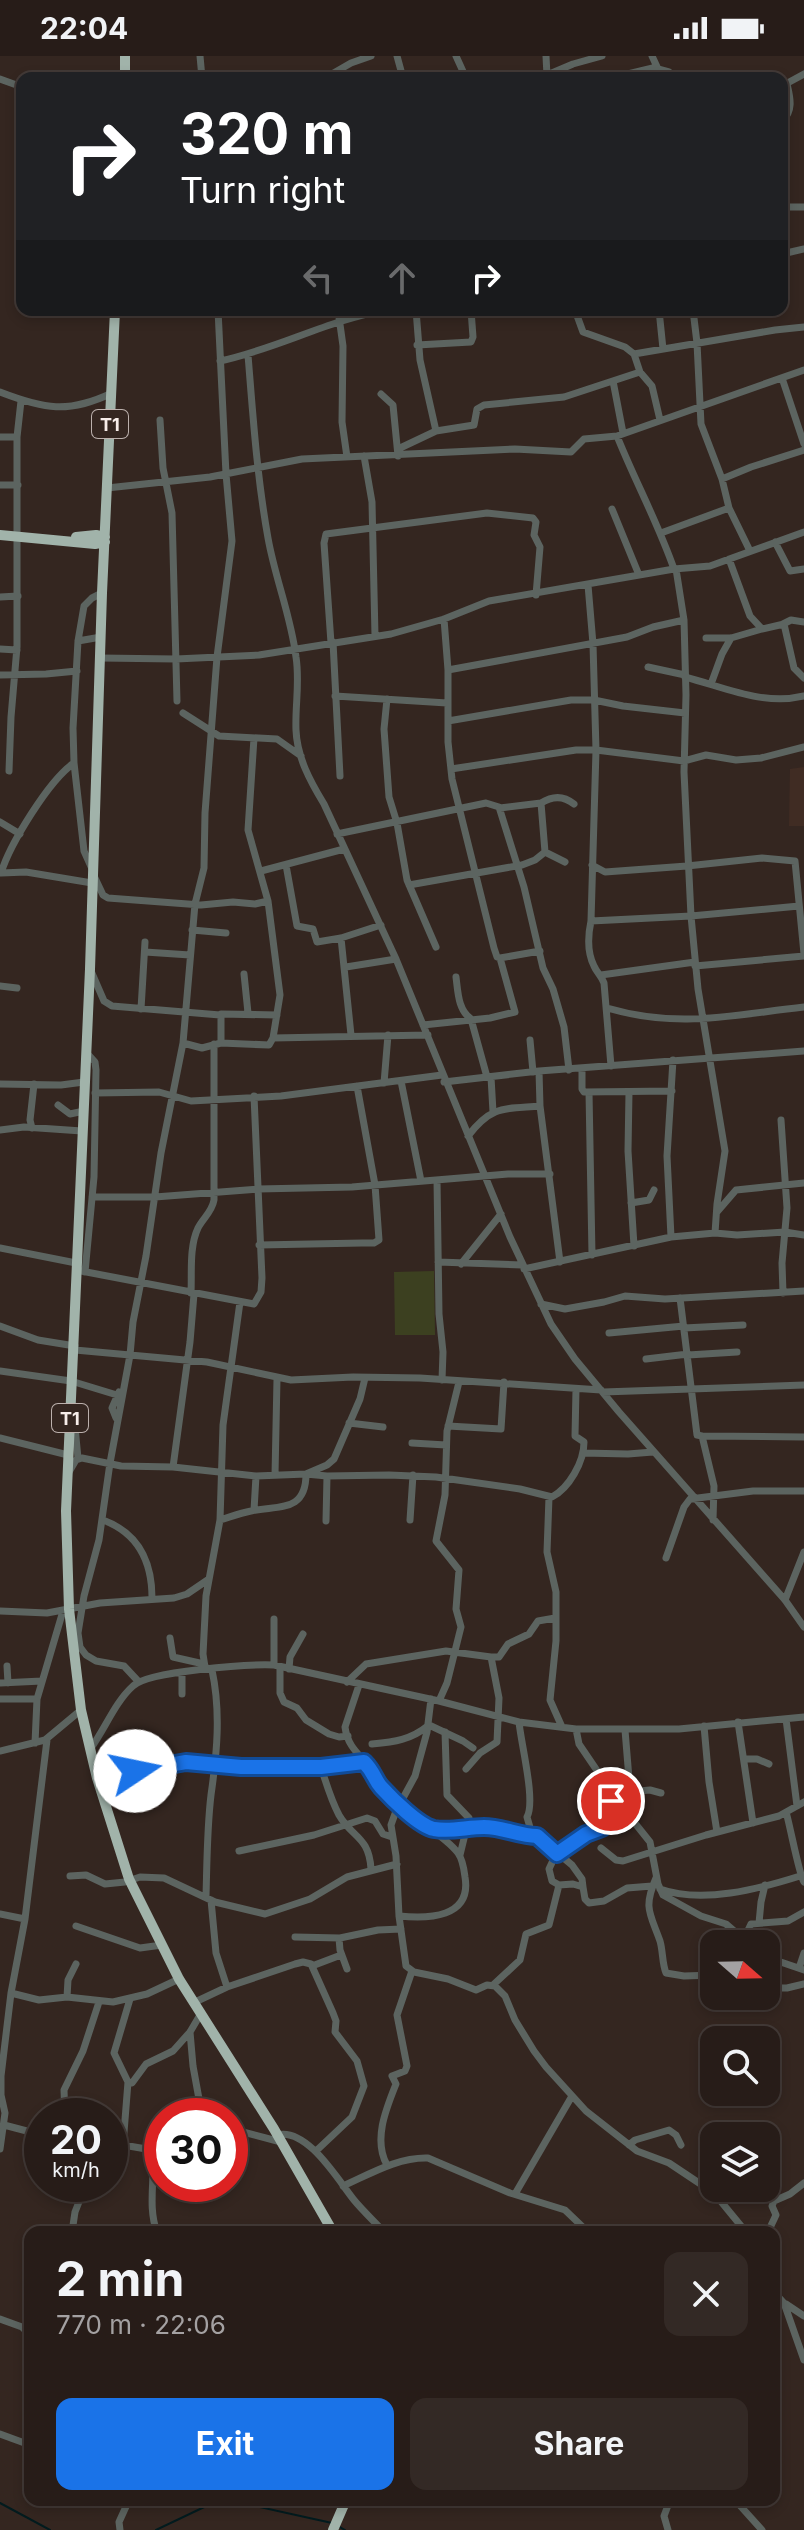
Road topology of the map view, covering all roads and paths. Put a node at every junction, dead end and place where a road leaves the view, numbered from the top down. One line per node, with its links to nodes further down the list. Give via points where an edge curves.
1 (371, 56): 5 (street)
2 (602, 56): 4 (street)
3 (652, 56): 6 (street)
4 (592, 57): 8 (street)
5 (351, 60): 7 (street)
6 (657, 67): 9 (street); 10 (street)
7 (334, 72)
8 (556, 72)
9 (636, 72)
10 (669, 72)
11 (115, 316): 33 (highway, T1)
12 (218, 316): 27 (street)
13 (338, 316): 20 (street)
14 (362, 316): 20 (street)
15 (416, 316): 23 (street)
16 (471, 316): 23 (street, via 471,342)
17 (577, 316): 25 (street, via 583,332)
18 (660, 316): 24 (street)
19 (694, 316): 22 (street)
20 (339, 322): 26 (street); 46 (street)
21 (804, 327): 22 (street)
22 (697, 343): 24 (street); 36 (street)
23 (417, 345): 39 (street)
24 (663, 349): 25 (street)
25 (634, 354): 29 (street)
26 (248, 355): 27 (street); 47 (street)
27 (220, 361): 48 (street)
28 (804, 370): 30 (street)
29 (640, 372): 31 (street); 38 (street, via 652,386)
30 (782, 378): 36 (street); 43 (street)
31 (613, 381): 39 (street, via 564,397 484,405 477,409 474,425); 40 (street)
32 (0, 392): 35 (street)
33 (112, 393): 35 (street, via 65,408); 53 (highway, T1)
34 (381, 394): 44 (street, via 393,405)
35 (21, 401): 42 (street)
36 (700, 408): 38 (street); 49 (street)
37 (160, 420): 50 (street)
38 (660, 420): 40 (street)
39 (436, 431): 44 (street)
40 (620, 434): 44 (street, via 584,439 571,452); 59 (street, via 627,462)
41 (0, 437): 42 (street)
42 (17, 437): 52 (street)
43 (804, 447): 49 (street)
44 (398, 452): 45 (street)
45 (364, 456): 46 (street); 57 (street)
46 (347, 457): 47 (street)
47 (257, 468): 48 (street); 89 (street)
48 (226, 474): 50 (street); 91 (street, via 232,541)
49 (722, 479): 55 (street)
50 (165, 481): 53 (street); 93 (street, via 172,513)
51 (0, 485): 52 (street)
52 (18, 485): 61 (street)
53 (107, 488): 54 (highway, T1)
54 (106, 507): 62 (highway, via 95,529); 63 (highway, T1)
55 (729, 508): 59 (street); 65 (street)
56 (612, 509): 70 (street)
57 (373, 527): 73 (street, via 487,513 533,518 540,547); 81 (street); 86 (street, via 324,536)
58 (804, 532): 64 (street)
59 (661, 533): 67 (street)
60 (0, 535): 61 (highway)
61 (18, 536): 62 (highway); 74 (street)
62 (82, 539): 63 (highway, via 96,535); 69 (highway)
63 (105, 540): 69 (highway, T1)
64 (775, 542): 65 (street); 68 (street, via 790,571)
65 (750, 551): 66 (street)
66 (729, 559): 67 (street); 80 (street, via 750,616)
67 (675, 569): 70 (street); 77 (street)
68 (804, 569)
69 (103, 572): 72 (highway, T1)
70 (639, 575): 71 (street)
71 (588, 585): 73 (street); 87 (street)
72 (102, 593): 82 (highway, T1); 85 (street, via 84,606)
73 (536, 595): 76 (street, via 489,601)
74 (18, 596): 75 (street); 90 (street)
75 (0, 597)
76 (444, 619): 81 (street); 95 (street)
77 (684, 620): 87 (street); 99 (street)
78 (804, 622): 79 (street)
79 (783, 624): 80 (street); 100 (street, via 794,668)
80 (762, 629): 84 (street)
81 (375, 636): 86 (street)
82 (101, 637): 85 (street); 92 (highway, T1)
83 (706, 638): 84 (street)
84 (731, 638): 101 (street)
85 (78, 641): 96 (street)
86 (332, 642): 89 (street); 102 (street)
87 (593, 644): 95 (street); 105 (street)
88 (0, 649): 90 (street)
89 (295, 649): 91 (street); 115 (street)
90 (17, 650): 98 (street)
91 (217, 657): 93 (street); 111 (street)
92 (100, 658): 93 (street); 139 (highway, T1)
93 (176, 659): 106 (street)
94 (648, 667): 99 (street)
95 (448, 670): 107 (street)
96 (77, 671): 98 (street); 117 (street)
97 (0, 675): 98 (street)
98 (15, 675): 119 (street)
99 (685, 676): 101 (street); 109 (street)
100 (804, 678)
101 (711, 684): 103 (street, via 763,698)
102 (335, 696): 104 (street); 120 (street)
103 (804, 696)
104 (387, 699): 107 (street); 126 (street, via 387,790)
105 (594, 700): 109 (street); 110 (street, via 556,701); 114 (street)
106 (177, 701)
107 (447, 703): 110 (street)
108 (183, 713): 111 (street)
109 (685, 713): 116 (street)
110 (448, 721): 118 (street)
111 (212, 732): 112 (street, via 224,738); 142 (street, via 204,868)
112 (254, 738): 115 (street, via 281,740); 136 (street, via 248,830)
113 (804, 747): 116 (street, via 761,758 706,755)
114 (596, 750): 116 (street); 118 (street); 134 (street)
115 (301, 756): 128 (street)
116 (684, 761): 135 (street)
117 (74, 763): 127 (street, via 49,786); 139 (street, via 84,851)
118 (451, 769): 123 (street)
119 (9, 771)
120 (340, 776)
121 (541, 803): 122 (street, via 559,797); 124 (street); 130 (street)
122 (574, 804)
123 (460, 808): 124 (street, via 486,803); 126 (street); 137 (street)
124 (500, 808): 133 (street)
125 (0, 822): 127 (street)
126 (397, 823): 128 (street); 140 (street)
127 (20, 834): 138 (street)
128 (337, 834): 129 (street)
129 (344, 849): 132 (street); 146 (street)
130 (545, 852): 131 (street); 133 (street)
131 (565, 862)
132 (286, 865): 136 (street); 149 (street, via 297,926 313,929 318,942)
133 (516, 865): 137 (street); 152 (street)
134 (592, 865): 135 (street, via 605,872); 145 (street)
135 (687, 866): 143 (street, via 762,858 795,861); 144 (street)
136 (261, 871): 141 (street)
137 (477, 873): 140 (street); 156 (street)
138 (1, 874): 139 (street)
139 (93, 876): 142 (street, via 105,897); 160 (highway, T1)
140 (409, 885): 151 (street)
141 (268, 901): 142 (street); 172 (street, via 280,995)
142 (195, 904): 147 (street)
143 (799, 906): 144 (street); 155 (street)
144 (691, 916): 145 (street); 158 (street)
145 (591, 921): 162 (street, via 592,964)
146 (381, 925): 149 (street); 157 (street)
147 (192, 930): 148 (street); 154 (street)
148 (226, 933)
149 (341, 938): 159 (street)
150 (145, 942): 153 (street)
151 (436, 947)
152 (540, 951): 156 (street); 189 (street, via 564,1027)
153 (145, 952): 154 (street); 168 (street)
154 (190, 955): 169 (street)
155 (804, 955): 158 (street)
156 (500, 958): 173 (street, via 515,1012)
157 (396, 959): 159 (street); 175 (street)
158 (695, 964): 162 (street); 174 (street)
159 (346, 967): 176 (street)
160 (90, 969): 168 (street, via 107,1004); 184 (highway, T1)
161 (244, 974): 170 (street)
162 (601, 975): 167 (street)
163 (456, 977): 173 (street, via 461,1005)
164 (0, 986): 165 (street)
165 (17, 988)
166 (804, 1007): 174 (street)
167 (607, 1008): 174 (street, via 644,1018); 187 (street)
168 (141, 1009): 169 (street)
169 (187, 1011): 171 (street); 181 (street)
170 (248, 1013): 171 (street); 172 (street)
171 (220, 1015): 182 (street)
172 (277, 1015): 179 (street)
173 (471, 1019): 175 (street); 191 (street)
174 (703, 1020): 185 (street)
175 (423, 1025): 178 (street)
176 (351, 1035): 177 (street); 179 (street)
177 (388, 1035): 178 (street); 195 (street)
178 (428, 1035): 192 (street)
179 (273, 1038): 182 (street, via 269,1045)
180 (530, 1040): 190 (street)
181 (183, 1043): 182 (street, via 202,1048); 204 (street)
182 (218, 1044): 205 (street)
183 (804, 1051): 185 (street)
184 (86, 1052): 194 (highway, T1); 202 (street, via 95,1062)
185 (709, 1057): 186 (street); 228 (street, via 725,1151)
186 (673, 1060): 187 (street); 199 (street)
187 (611, 1066): 188 (street)
188 (582, 1069): 189 (street); 200 (street, via 582,1089)
189 (569, 1070): 190 (street)
190 (536, 1071): 191 (street); 207 (street)
191 (489, 1077): 192 (street); 209 (street)
192 (443, 1078): 193 (street); 214 (street)
193 (401, 1081): 195 (street); 218 (street)
194 (84, 1082): 197 (street); 208 (highway, T1)
195 (384, 1083): 198 (street)
196 (0, 1084): 197 (street)
197 (34, 1084): 211 (street)
198 (357, 1086): 203 (street); 221 (street)
199 (672, 1091): 201 (street); 233 (street, via 667,1156)
200 (589, 1092): 201 (street); 237 (street)
201 (629, 1092): 227 (street)
202 (95, 1093): 204 (street, via 159,1092); 225 (street)
203 (254, 1096): 205 (street); 222 (street)
204 (172, 1097): 205 (street); 226 (street)
205 (215, 1098): 224 (street)
206 (58, 1105): 208 (street, via 70,1114)
207 (540, 1106): 209 (street); 215 (street)
208 (84, 1111): 213 (highway, T1)
209 (493, 1112): 214 (street)
210 (781, 1120): 220 (street)
211 (32, 1128): 212 (street); 213 (street)
212 (0, 1130)
213 (82, 1131): 242 (highway, T1)
214 (468, 1136): 216 (street)
215 (550, 1174): 216 (street); 239 (street)
216 (485, 1176): 217 (street); 229 (street)
217 (437, 1180): 218 (street); 238 (street)
218 (421, 1181): 221 (street)
219 (804, 1183): 220 (street)
220 (786, 1184): 228 (street, via 736,1190); 230 (street)
221 (375, 1185): 222 (street); 234 (street, via 377,1242)
222 (258, 1189): 224 (street); 234 (street)
223 (654, 1190): 227 (street, via 649,1200)
224 (213, 1192): 226 (street); 246 (street, via 213,1207 194,1242)
225 (92, 1197): 226 (street); 242 (street)
226 (155, 1197): 243 (street)
227 (631, 1203): 235 (street)
228 (716, 1213): 231 (street)
229 (501, 1214): 240 (street); 241 (street)
230 (785, 1232): 231 (street); 232 (street); 245 (street)
231 (715, 1233): 233 (street)
232 (804, 1235)
233 (671, 1237): 235 (street)
234 (259, 1245): 248 (street, via 261,1292 254,1304)
235 (634, 1246): 237 (street)
236 (0, 1248): 242 (street)
237 (592, 1255): 239 (street)
238 (438, 1262): 240 (street); 264 (street)
239 (560, 1262): 241 (street)
240 (461, 1264): 241 (street)
241 (523, 1267): 249 (street)
242 (79, 1268): 243 (street); 254 (highway, T1)
243 (141, 1282): 246 (street); 256 (street)
244 (804, 1291): 245 (street)
245 (783, 1293): 247 (street)
246 (192, 1294): 248 (street); 258 (street)
247 (680, 1298): 249 (street, via 625,1296 565,1309); 252 (street)
248 (240, 1302): 260 (street)
249 (541, 1304): 272 (street, via 557,1334)
250 (743, 1325): 252 (street)
251 (0, 1326): 254 (street)
252 (684, 1327): 253 (street); 257 (street)
253 (609, 1333)
254 (75, 1348): 256 (street); 265 (highway, T1)
255 (737, 1352): 257 (street)
256 (130, 1355): 258 (street); 266 (street)
257 (688, 1355): 259 (street); 271 (street)
258 (187, 1359): 260 (street); 287 (street)
259 (646, 1359)
260 (230, 1366): 263 (street); 288 (street)
261 (0, 1371): 265 (street)
262 (365, 1378): 263 (street); 264 (street); 275 (street)
263 (277, 1379): 290 (street)
264 (442, 1380): 267 (street)
265 (71, 1381): 273 (street); 285 (highway, T1)
266 (123, 1381): 273 (street); 274 (street)
267 (459, 1382): 268 (street); 276 (street)
268 (504, 1382): 270 (street); 276 (street, via 501,1429)
269 (804, 1385): 271 (street)
270 (576, 1389): 272 (street); 284 (street, via 575,1436 584,1442)
271 (692, 1389): 272 (street); 278 (street, via 697,1435)
272 (602, 1391): 283 (street)
273 (117, 1395): 274 (street, via 112,1408)
274 (117, 1420): 286 (street)
275 (349, 1423): 277 (street); 289 (street, via 332,1461)
276 (448, 1426): 282 (street)
277 (383, 1427)
278 (702, 1436): 279 (street); 298 (street)
279 (804, 1437)
280 (0, 1438): 285 (street)
281 (412, 1443): 282 (street)
282 (446, 1445): 294 (street)
283 (653, 1452): 284 (street); 297 (street)
284 (583, 1453): 296 (street, via 563,1489)
285 (73, 1456): 286 (street); 311 (highway, T1, via 68,1474)
286 (110, 1463): 287 (street); 300 (street)
287 (173, 1467): 288 (street)
288 (220, 1472): 292 (street); 301 (street)
289 (306, 1474): 290 (street); 293 (street); 299 (street, via 303,1492 293,1503)
290 (275, 1475): 292 (street)
291 (413, 1475): 293 (street); 294 (street); 302 (street)
292 (256, 1476): 299 (street)
293 (327, 1476): 304 (street)
294 (446, 1478): 296 (street); 318 (street, via 436,1542 460,1573 456,1609 461,1627)
295 (804, 1491): 298 (street)
296 (549, 1497): 313 (street, via 547,1552 556,1592)
297 (694, 1497): 298 (street); 303 (street); 306 (street, via 686,1501)
298 (714, 1497): 303 (street)
299 (254, 1510): 301 (street)
300 (103, 1520): 308 (street, via 124,1529 142,1550); 310 (street)
301 (220, 1520): 307 (street)
302 (410, 1520)
303 (713, 1520): 309 (street)
304 (326, 1521)
305 (804, 1552): 309 (street)
306 (666, 1558)
307 (209, 1579): 308 (street, via 187,1594); 320 (street)
308 (152, 1598): 310 (street)
309 (785, 1600): 315 (street)
310 (82, 1607): 311 (street); 327 (street, via 78,1633 83,1652 96,1661 124,1666)
311 (66, 1610): 312 (street); 326 (street); 335 (highway, T1)
312 (0, 1611)
313 (555, 1618): 319 (street, via 538,1621 499,1657); 343 (street, via 550,1700)
314 (274, 1619): 322 (street)
315 (804, 1627)
316 (303, 1634): 323 (street)
317 (170, 1638): 320 (street, via 173,1657)
318 (455, 1651): 319 (street); 328 (street, via 366,1664); 334 (street, via 447,1683)
319 (491, 1657): 336 (street)
320 (204, 1664): 324 (street)
321 (7, 1666): 329 (street)
322 (277, 1666): 323 (street); 324 (street); 347 (street, via 284,1702 329,1734)
323 (289, 1669): 328 (street)
324 (212, 1670): 325 (street); 357 (street, via 219,1705)
325 (182, 1673): 327 (street); 331 (street)
326 (42, 1681): 329 (street); 333 (street)
327 (138, 1681): 351 (street)
328 (347, 1682): 330 (street)
329 (4, 1683)
330 (359, 1685): 334 (street); 347 (street, via 345,1726)
331 (182, 1694)
332 (0, 1699): 333 (street)
333 (37, 1699): 349 (street)
334 (435, 1700): 336 (street); 341 (street)
335 (81, 1710): 348 (street); 351 (highway, T1)
336 (497, 1717): 339 (street); 359 (street, via 497,1744)
337 (804, 1717): 338 (street)
338 (786, 1719): 340 (street); 364 (street, via 791,1775)
339 (519, 1722): 343 (street); 372 (street, via 531,1797 527,1816)
340 (738, 1722): 342 (street); 354 (street)
341 (429, 1725): 346 (street); 350 (street, via 405,1740); 365 (street, via 415,1776)
342 (704, 1726): 345 (street); 371 (street)
343 (562, 1727): 344 (street)
344 (576, 1729): 345 (street); 360 (street, via 579,1744)
345 (625, 1730): 361 (street)
346 (445, 1732): 352 (street); 369 (street, via 447,1795 469,1817)
347 (348, 1736): 355 (street)
348 (47, 1740): 349 (street); 393 (street)
349 (35, 1743): 353 (street)
350 (372, 1744)
351 (91, 1748): 383 (highway, T1)
352 (473, 1748)
353 (0, 1751)
354 (744, 1759): 356 (street); 367 (street)
355 (364, 1762): 358 (street); 365 (street)
356 (769, 1764)
357 (216, 1765): 358 (street); 362 (street, via 186,1762 135,1771); 389 (street)
358 (321, 1767): 368 (street)
359 (466, 1769)
360 (598, 1772)
361 (628, 1790): 363 (street); 376 (street, via 634,1822); 377 (street, via 613,1794 602,1828)
362 (146, 1793)
363 (661, 1793)
364 (800, 1804): 366 (street)
365 (400, 1805): 370 (street); 373 (street, via 392,1820)
366 (786, 1812): 367 (street); 379 (street)
367 (753, 1823): 371 (street)
368 (347, 1824): 373 (street, via 373,1819); 375 (street); 381 (street, via 366,1848)
369 (468, 1828): 370 (street); 372 (street); 378 (street)
370 (430, 1829): 378 (street)
371 (717, 1832): 376 (street)
372 (537, 1836): 377 (street)
373 (392, 1837): 380 (street)
374 (601, 1848): 376 (street, via 621,1861)
375 (239, 1851)
376 (652, 1851): 388 (street)
377 (556, 1854): 385 (street, via 549,1872); 387 (street, via 574,1867)
378 (461, 1857): 392 (street, via 466,1887 458,1906 428,1918)
379 (802, 1859): 384 (street)
380 (397, 1864): 381 (street); 392 (street)
381 (371, 1869): 389 (street, via 269,1914)
382 (70, 1876): 383 (street, via 86,1875 105,1884)
383 (129, 1879): 389 (street, via 164,1878); 401 (highway, T1)
384 (802, 1879): 386 (street)
385 (559, 1885): 387 (street); 413 (street, via 549,1925 528,1932 519,1963)
386 (765, 1885): 388 (street, via 707,1895); 394 (street)
387 (583, 1887): 388 (street, via 585,1899 594,1903 630,1887)
388 (656, 1888): 397 (street, via 675,1903); 410 (street, via 648,1908 666,1973)
389 (208, 1898): 414 (street)
390 (804, 1912): 394 (street, via 788,1921)
391 (0, 1914): 393 (street)
392 (399, 1916): 396 (street)
393 (25, 1919): 416 (street)
394 (759, 1923): 398 (street)
395 (76, 1926): 401 (street, via 137,1948)
396 (401, 1929): 400 (street); 409 (street, via 405,1963)
397 (733, 1930)
398 (748, 1930)
399 (295, 1937): 400 (street)
400 (339, 1938): 403 (street)
401 (162, 1945): 411 (highway, T1)
402 (804, 1953): 408 (street)
403 (341, 1955): 406 (street); 407 (street)
404 (780, 1962): 408 (street)
405 (76, 1964): 417 (street)
406 (312, 1966): 414 (street, via 299,1963); 436 (street, via 336,2021 335,2032 357,2061 364,2086 352,2117)
407 (347, 1969)
408 (801, 1969)
409 (412, 1971): 413 (street, via 476,1990); 437 (street, via 397,2015 407,2066 392,2076 396,2084 382,2130)
410 (700, 1975)
411 (179, 1979): 418 (street); 420 (highway, T1)
412 (804, 1984): 415 (street)
413 (493, 1985): 424 (street, via 508,2000 534,2051)
414 (227, 1987): 420 (street)
415 (780, 1988)
416 (11, 1993): 417 (street, via 39,2000); 428 (street, via 1,2080)
417 (67, 1997): 419 (street)
418 (130, 1999): 419 (street); 423 (street, via 114,2053)
419 (99, 2002): 425 (street)
420 (193, 2003): 421 (highway, T1)
421 (200, 2015): 422 (street); 431 (highway, T1)
422 (190, 2032): 423 (street, via 173,2051 146,2064); 427 (street)
423 (128, 2082): 426 (street)
424 (572, 2096): 432 (street); 440 (street)
425 (64, 2098)
426 (127, 2098)
427 (199, 2098)
428 (4, 2125): 429 (street); 435 (street)
429 (24, 2130)
430 (248, 2133): 431 (street)
431 (279, 2138): 436 (street, via 292,2135); 444 (highway, T1)
432 (629, 2145): 433 (street, via 669,2130); 447 (street, via 707,2188)
433 (681, 2145)
434 (128, 2146): 443 (street, via 153,2152)
435 (0, 2149)
436 (316, 2151): 439 (street)
437 (387, 2165): 439 (street); 440 (street, via 428,2158)
438 (804, 2183): 448 (street, via 774,2201)
439 (343, 2186): 445 (street)
440 (515, 2194): 446 (street, via 565,2210)
441 (79, 2202): 442 (street)
442 (73, 2226)
443 (155, 2226)
444 (330, 2226)
445 (379, 2226)
446 (582, 2226)
447 (742, 2226)
448 (771, 2226)
449 (780, 2299): 450 (street)
450 (784, 2303): 451 (street); 454 (street)
451 (804, 2316)
452 (0, 2319): 453 (street)
453 (24, 2329)
454 (804, 2360)
455 (0, 2434): 456 (street)
456 (24, 2443)
457 (126, 2506): 461 (street)
458 (343, 2506): 462 (highway)
459 (668, 2506): 463 (street)
460 (740, 2506): 464 (street)
461 (120, 2530)
462 (333, 2530)
463 (668, 2530)
464 (762, 2530)

